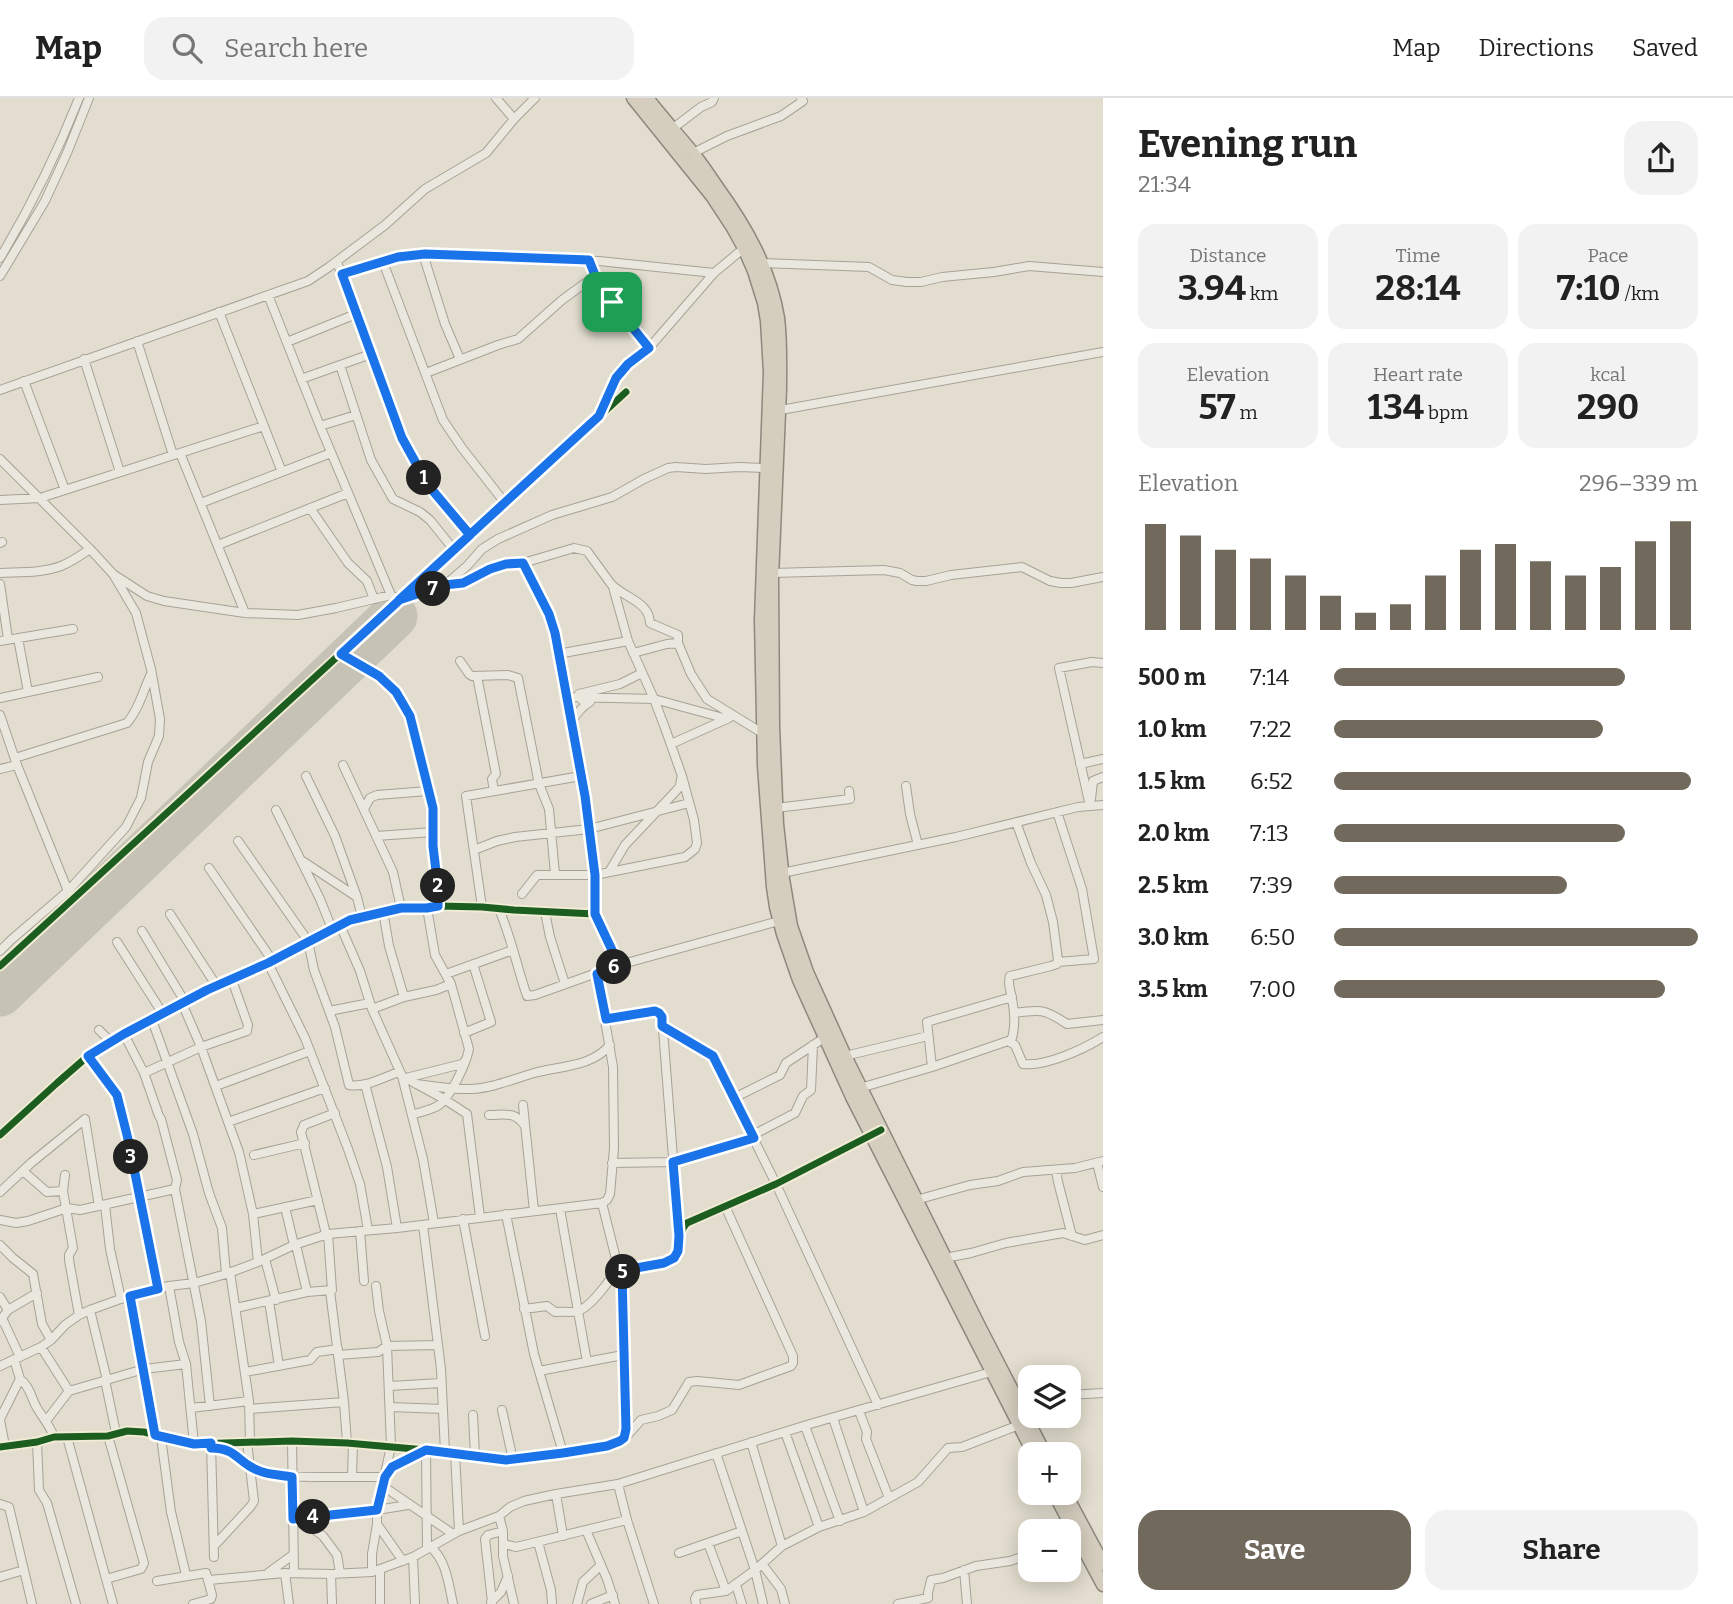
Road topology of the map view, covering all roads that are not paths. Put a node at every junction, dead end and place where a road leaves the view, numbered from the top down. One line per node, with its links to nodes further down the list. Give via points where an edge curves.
1 (79, 98): 14 (street, via 46,176)
2 (89, 98): 22 (street, via 45,201)
3 (495, 98): 9 (street)
4 (535, 98): 9 (street)
5 (633, 98): 12 (highway, via 712,196)
6 (646, 98): 10 (highway)
7 (714, 98): 10 (street)
8 (805, 99): 11 (street, via 781,116)
9 (514, 119): 16 (street, via 486,153 425,189)
10 (671, 130): 11 (highway)
11 (693, 153): 18 (highway)
12 (744, 248): 20 (street); 40 (highway, via 760,287 767,321)
13 (423, 254): 15 (street); 17 (street); 33 (street)
14 (0, 258)
15 (589, 260): 20 (street); 23 (street)
16 (337, 261): 21 (street); 24 (street, via 308,281)
17 (383, 261): 21 (street); 35 (street)
18 (762, 263): 19 (street, via 869,267 892,280 907,282 1029,266); 40 (highway, via 778,321 780,357)
19 (1103, 272)
20 (714, 273): 29 (street)
21 (342, 274): 26 (street)
22 (0, 276)
23 (595, 276): 29 (street); 33 (street, via 518,340)
24 (268, 295): 25 (street); 28 (street)
25 (219, 312): 27 (street); 43 (street)
26 (356, 314): 28 (street); 31 (street)
27 (138, 341): 32 (street); 46 (street)
28 (287, 342): 36 (street)
29 (649, 348): 42 (street, via 616,378)
30 (1103, 352): 40 (street)
31 (371, 354): 34 (street); 58 (street, via 402,438 420,472)
32 (84, 359): 37 (street); 49 (street)
33 (460, 359): 35 (street)
34 (340, 365): 36 (street); 41 (street)
35 (426, 373): 56 (street, via 443,419)
36 (301, 379): 44 (street)
37 (24, 381): 38 (street); 51 (street)
38 (0, 390)
39 (626, 392): 42 (street)
40 (774, 411): 48 (highway); 64 (highway)
41 (356, 415): 44 (street); 61 (street, via 393,499 430,520)
42 (599, 416): 56 (street)
43 (264, 426): 46 (street); 50 (street)
44 (320, 426): 45 (street)
45 (331, 453): 50 (street); 52 (street)
46 (177, 454): 49 (street); 55 (street)
47 (0, 459): 53 (street)
48 (766, 468): 68 (street, via 668,468 612,497 552,515 498,539); 95 (highway, via 761,620)
49 (120, 472): 51 (street)
50 (282, 472): 55 (street)
51 (65, 490): 53 (street)
52 (348, 493): 57 (street); 70 (street)
53 (40, 498): 54 (street); 60 (street)
54 (0, 500)
55 (201, 503): 59 (street)
56 (505, 503): 58 (street)
57 (310, 508): 59 (street); 71 (street, via 367,581)
58 (470, 535): 61 (street)
59 (218, 545): 73 (street)
60 (90, 549): 63 (street, via 61,566); 65 (street)
61 (454, 550): 70 (street)
62 (523, 563): 68 (street, via 506,564 463,583); 69 (street, via 574,548 587,551); 81 (street, via 549,614)
63 (0, 573)
64 (772, 573): 66 (street, via 884,570 926,581 1022,567 1061,583); 114 (highway)
65 (113, 574): 73 (street, via 147,596 164,601); 85 (street, via 136,613)
66 (1103, 577)
67 (0, 584): 72 (street)
68 (444, 585): 70 (street)
69 (614, 587): 77 (street); 78 (street, via 645,609 650,623 678,635)
70 (395, 597): 71 (street); 80 (street)
71 (373, 599): 73 (street, via 298,615)
72 (1, 606): 76 (street)
73 (246, 613)
74 (73, 629): 75 (street)
75 (18, 638): 76 (street); 88 (street)
76 (4, 640)
77 (628, 641): 79 (street); 81 (street)
78 (678, 643): 79 (street); 93 (street, via 701,691)
79 (633, 653): 84 (street)
80 (341, 654): 108 (street, via 379,676 401,698 410,716); 158 (street)
81 (558, 654): 89 (street)
82 (460, 661): 86 (street, via 468,674)
83 (1103, 663): 99 (street, via 1059,668)
84 (642, 673): 89 (street, via 620,684); 91 (street)
85 (151, 674): 98 (street, via 127,723); 133 (street, via 160,727 141,798 126,827)
86 (477, 676): 106 (street, via 518,678); 109 (street, via 496,774)
87 (98, 677): 88 (street)
88 (29, 692): 90 (street)
89 (568, 697): 91 (street); 94 (street); 94 (street, via 590,702)
90 (0, 698)
91 (654, 699): 93 (street); 96 (street)
92 (0, 715): 98 (street)
93 (730, 717): 95 (street); 96 (street)
94 (571, 723): 104 (street)
95 (764, 734): 146 (highway, via 769,850)
96 (670, 744): 102 (street)
97 (1103, 760): 99 (street)
98 (16, 762): 101 (street); 133 (street)
99 (1080, 764): 113 (street)
100 (343, 765): 115 (street)
101 (0, 769)
102 (682, 775): 111 (street); 117 (street, via 680,786)
103 (306, 776): 135 (street)
104 (581, 776): 106 (street); 120 (street)
105 (1103, 777): 113 (street, via 1093,781)
106 (539, 784): 109 (street); 122 (street, via 550,809)
107 (906, 786): 125 (street)
108 (428, 791): 115 (street, via 377,795); 121 (street)
109 (494, 791): 126 (street, via 466,796)
110 (849, 791): 114 (street, via 849,799)
111 (689, 803): 117 (street); 129 (street, via 697,843 690,854)
112 (1103, 805): 113 (street)
113 (1090, 806): 118 (street)
114 (776, 808): 130 (highway)
115 (364, 809): 123 (street)
116 (276, 810): 127 (street)
117 (655, 812): 120 (street); 129 (street)
118 (1057, 812): 119 (street); 153 (street)
119 (1016, 822): 125 (street); 155 (street, via 1046,895)
120 (589, 829): 122 (street); 132 (street)
121 (433, 832): 123 (street); 136 (street)
122 (552, 834): 126 (street, via 515,837); 131 (street)
123 (376, 836): 138 (street, via 393,872)
124 (238, 841): 149 (street)
125 (918, 845): 130 (street)
126 (474, 850): 137 (street)
127 (301, 860): 135 (street); 147 (street)
128 (209, 868): 154 (street)
129 (608, 872): 132 (street)
130 (782, 873): 189 (highway, via 801,957)
131 (555, 874): 132 (street); 134 (street, via 537,875)
132 (595, 875): 144 (street)
133 (68, 891): 152 (street)
134 (522, 894)
135 (357, 897): 145 (street)
136 (438, 906): 137 (street); 139 (street)
137 (482, 907): 140 (street)
138 (401, 908): 139 (street); 141 (street)
139 (427, 908): 159 (street, via 436,955)
140 (499, 909): 142 (street); 151 (street)
141 (383, 911): 145 (street); 165 (street)
142 (545, 912): 144 (street); 164 (street)
143 (170, 914): 163 (street)
144 (595, 914): 157 (street)
145 (362, 917): 147 (street)
146 (779, 921): 157 (street); 181 (highway)
147 (336, 927): 149 (street); 168 (street, via 360,971)
148 (142, 931): 167 (street)
149 (308, 941): 154 (street); 169 (street)
150 (117, 942): 171 (street)
151 (513, 950): 156 (street); 164 (street, via 527,996)
152 (0, 951)
153 (1099, 959): 155 (street)
154 (270, 962): 161 (street); 187 (street)
155 (1058, 962): 166 (street, via 1010,976)
156 (473, 964): 159 (street); 177 (street, via 491,1022)
157 (619, 965): 160 (street)
158 (0, 966)
159 (446, 974): 162 (street)
160 (597, 974): 164 (street); 172 (street)
161 (232, 980): 163 (street); 186 (street, via 247,1031)
162 (451, 984): 165 (street); 177 (street)
163 (216, 985): 167 (street)
164 (565, 985)
165 (404, 997): 168 (street)
166 (1012, 997): 170 (street); 179 (street, via 927,1022)
167 (184, 1003): 171 (street); 186 (street)
168 (371, 1006): 169 (street); 194 (street)
169 (329, 1011): 195 (street, via 349,1085)
170 (1014, 1013): 174 (street, via 1036,1009 1067,1024); 182 (street, via 1016,1028)
171 (163, 1014): 173 (street)
172 (606, 1019): 175 (street, via 655,1011 662,1017); 184 (street)
173 (152, 1020): 178 (street); 190 (street)
174 (1103, 1020)
175 (662, 1026): 201 (street, via 713,1056); 214 (street)
176 (99, 1030): 183 (street)
177 (464, 1033): 191 (street, via 469,1049)
178 (124, 1034): 183 (street); 193 (street)
179 (928, 1036): 189 (street); 192 (street)
180 (1103, 1037): 182 (street, via 1081,1051 1027,1065)
181 (824, 1038): 185 (street); 209 (highway)
182 (1011, 1041): 192 (street)
183 (111, 1042): 188 (street)
184 (610, 1045): 199 (street, via 603,1053 564,1068 488,1088); 216 (street)
185 (813, 1045): 201 (street, via 786,1063 780,1075); 211 (street, via 811,1090 795,1113)
186 (201, 1047): 190 (street); 197 (street)
187 (310, 1051): 197 (street); 198 (street)
188 (88, 1056): 210 (street); 225 (street, via 117,1095)
189 (845, 1056): 200 (highway)
190 (167, 1061): 193 (street); 252 (street, via 222,1228)
191 (465, 1061): 194 (street); 199 (street)
192 (932, 1067): 200 (street)
193 (144, 1073): 222 (street, via 161,1119 177,1180)
194 (402, 1075): 195 (street); 196 (street); 205 (street)
195 (365, 1084): 242 (street)
196 (416, 1084): 199 (street); 202 (street)
197 (216, 1086): 207 (street)
198 (325, 1088): 204 (street); 207 (street)
199 (452, 1088): 202 (street)
200 (860, 1088): 209 (highway)
201 (734, 1098): 211 (street)
202 (444, 1099): 205 (street); 237 (street, via 464,1110 468,1118)
203 (523, 1105): 208 (street)
204 (335, 1114): 212 (street, via 304,1125); 243 (street, via 360,1184)
205 (412, 1115): 240 (street)
206 (489, 1115): 208 (street, via 513,1115)
207 (228, 1122): 235 (street)
208 (525, 1126): 234 (street)
209 (876, 1132): 220 (street); 226 (highway); 286 (highway)
210 (0, 1135)
211 (753, 1137): 214 (street); 220 (street)
212 (305, 1143): 213 (street); 227 (street)
213 (254, 1155)
214 (673, 1162): 216 (street); 246 (street)
215 (1100, 1162): 217 (street); 221 (street)
216 (612, 1163): 228 (street, via 610,1194)
217 (1056, 1170): 226 (street, via 1023,1172); 247 (street)
218 (23, 1171): 223 (street, via 47,1192); 224 (street); 229 (street, via 85,1119)
219 (65, 1175): 223 (street)
220 (776, 1184): 230 (street); 297 (street)
221 (1103, 1187)
222 (175, 1189): 225 (street); 254 (street)
223 (63, 1191): 232 (street)
224 (0, 1192)
225 (139, 1197): 229 (street); 257 (street)
226 (916, 1199): 250 (highway)
227 (318, 1200): 231 (street); 244 (street)
228 (602, 1203): 233 (street); 267 (street, via 617,1268)
229 (102, 1205): 232 (street); 262 (street)
230 (725, 1206): 246 (street, via 687,1223); 315 (street, via 793,1363 739,1385 689,1382 671,1410 641,1420)
231 (285, 1207): 235 (street); 249 (street)
232 (67, 1208): 239 (street, via 28,1222); 268 (street, via 73,1248 69,1260)
233 (560, 1209): 234 (street); 267 (street)
234 (534, 1211): 236 (street)
235 (253, 1214): 251 (street)
236 (506, 1214): 237 (street); 265 (street)
237 (480, 1217): 238 (street)
238 (463, 1219): 240 (street); 270 (street)
239 (0, 1220)
240 (434, 1223): 241 (street)
241 (423, 1225): 242 (street); 273 (street)
242 (397, 1228): 243 (street)
243 (364, 1231): 244 (street); 253 (street)
244 (327, 1234): 249 (street); 258 (street)
245 (1103, 1235): 247 (street, via 1084,1240)
246 (679, 1236): 277 (street, via 674,1258 622,1274)
247 (1072, 1236): 250 (street, via 1063,1233)
248 (0, 1245): 260 (street, via 33,1274)
249 (295, 1245): 251 (street); 259 (street)
250 (945, 1258): 291 (highway)
251 (262, 1260): 252 (street); 263 (street)
252 (228, 1273): 254 (street); 264 (street)
253 (364, 1281)
254 (194, 1283): 255 (street); 298 (street)
255 (169, 1286): 257 (street); 280 (street)
256 (376, 1286): 272 (street)
257 (158, 1289): 262 (street)
258 (330, 1290): 259 (street); 275 (street)
259 (307, 1292): 263 (street)
260 (37, 1293): 269 (street); 271 (street)
261 (0, 1297): 269 (street)
262 (125, 1298): 266 (street); 283 (street)
263 (272, 1300): 264 (street); 282 (street)
264 (236, 1308): 284 (street)
265 (524, 1309): 267 (street, via 547,1306 555,1312); 285 (street)
266 (90, 1310): 268 (street); 288 (street)
267 (579, 1311): 279 (street)
268 (79, 1315): 271 (street)
269 (3, 1316): 278 (street)
270 (485, 1336)
271 (51, 1340): 274 (street)
272 (387, 1346): 273 (street); 275 (street, via 377,1352); 290 (street)
273 (438, 1346): 289 (street)
274 (41, 1347): 278 (street); 292 (street)
275 (338, 1352): 282 (street, via 317,1352 310,1360); 295 (street)
276 (0, 1354): 281 (street)
277 (623, 1355): 279 (street); 315 (street)
278 (17, 1358): 281 (street); 287 (street)
279 (587, 1362): 285 (street)
280 (186, 1364): 283 (street); 300 (street)
281 (2, 1365)
282 (279, 1366): 284 (street)
283 (144, 1369): 288 (street); 312 (street)
284 (245, 1371): 296 (street)
285 (539, 1371): 328 (street)
286 (991, 1372): 297 (street); 308 (highway)
287 (20, 1379): 306 (street); 307 (street)
288 (106, 1380): 292 (street); 311 (street)
289 (441, 1383): 290 (street); 301 (street)
290 (390, 1386): 299 (street)
291 (1018, 1388)
292 (69, 1391): 307 (street)
293 (1103, 1394): 294 (street)
294 (1081, 1395)
295 (344, 1402): 296 (street); 320 (street)
296 (249, 1405): 298 (street); 318 (street)
297 (878, 1405): 303 (street)
298 (210, 1406): 300 (street)
299 (390, 1407): 301 (street); 324 (street)
300 (191, 1408): 321 (street)
301 (443, 1409): 326 (street)
302 (502, 1410): 331 (street)
303 (859, 1410): 305 (street); 338 (street)
304 (473, 1415): 330 (street)
305 (833, 1418): 309 (street); 343 (street)
306 (0, 1420): 323 (street)
307 (46, 1421): 313 (street)
308 (1018, 1425): 338 (street, via 948,1448 918,1482)
309 (805, 1426): 310 (street); 348 (street)
310 (785, 1432): 319 (street); 350 (street)
311 (112, 1434): 312 (street, via 127,1431); 314 (street); 380 (street, via 144,1563 141,1569)
312 (158, 1436): 321 (street); 377 (street)
313 (54, 1437): 314 (street); 317 (street)
314 (67, 1437): 380 (street)
315 (624, 1438): 328 (street, via 607,1446)
316 (292, 1441): 318 (street); 320 (street); 333 (street)
317 (37, 1442): 323 (street); 391 (street, via 38,1490 47,1503)
318 (248, 1442): 322 (street); 332 (street)
319 (751, 1442): 329 (street); 360 (street)
320 (350, 1443): 324 (street); 334 (street)
321 (194, 1444): 322 (street)
322 (211, 1445): 332 (street, via 232,1451); 359 (street)
323 (3, 1446)
324 (391, 1446): 325 (street); 335 (street)
325 (426, 1450): 326 (street); 335 (street, via 397,1463); 344 (street)
326 (445, 1452): 327 (street)
327 (455, 1453): 330 (street); 354 (street)
328 (563, 1453): 331 (street)
329 (716, 1453): 336 (street); 353 (street)
330 (475, 1456): 331 (street)
331 (513, 1460)
332 (250, 1467): 333 (street); 359 (street, via 254,1502)
333 (292, 1477): 334 (street); 346 (street)
334 (352, 1477): 335 (street)
335 (384, 1481): 340 (street); 342 (street)
336 (618, 1484): 337 (street); 347 (street)
337 (556, 1493): 345 (street, via 524,1501); 355 (street)
338 (889, 1498): 343 (street)
339 (0, 1504): 371 (street, via 9,1507)
340 (408, 1505): 342 (street); 344 (street)
341 (1071, 1505): 368 (highway)
342 (377, 1510): 346 (street); 349 (street)
343 (864, 1512): 348 (street)
344 (426, 1516): 354 (street); 361 (street)
345 (499, 1516): 352 (street); 354 (street)
346 (297, 1519): 364 (street); 376 (street, via 323,1536 338,1557)
347 (627, 1520): 351 (street); 403 (street)
348 (840, 1521): 350 (street)
349 (377, 1524): 367 (street); 372 (street, via 372,1555)
350 (819, 1527): 360 (street)
351 (586, 1530): 355 (street); 369 (street)
352 (503, 1531): 358 (street); 389 (street, via 485,1539)
353 (742, 1531): 357 (street); 370 (street)
354 (456, 1532): 361 (street)
355 (564, 1536): 356 (street)
356 (537, 1542): 358 (street, via 516,1547); 400 (street)
357 (708, 1543): 363 (street); 385 (street)
358 (504, 1544): 378 (street)
359 (214, 1546): 365 (street)
360 (782, 1546): 370 (street)
361 (429, 1547): 367 (street); 398 (street, via 441,1559)
362 (1081, 1550): 384 (highway)
363 (679, 1553)
364 (294, 1554): 374 (street); 375 (street)
365 (214, 1557)
366 (1018, 1558): 373 (street)
367 (408, 1559): 372 (street); 397 (street)
368 (1103, 1564)
369 (601, 1565): 386 (street); 401 (street, via 583,1582)
370 (759, 1567): 383 (street); 406 (street); 407 (street, via 781,1589)
371 (24, 1570): 379 (street); 390 (street)
372 (376, 1570): 376 (street); 396 (street)
373 (964, 1570): 387 (street, via 931,1580); 409 (street)
374 (290, 1573): 375 (street); 376 (street); 394 (street)
375 (268, 1574): 381 (street)
376 (336, 1574): 395 (street)
377 (186, 1575): 381 (street, via 206,1573); 382 (street)
378 (508, 1576): 389 (street); 399 (street)
379 (0, 1577)
380 (106, 1579): 392 (street)
381 (209, 1580): 388 (street, via 212,1595)
382 (157, 1581)
383 (736, 1585): 385 (street); 405 (street)
384 (1103, 1585)
385 (726, 1591): 404 (street, via 697,1595)
386 (614, 1600): 402 (street)
387 (928, 1601): 408 (street)
388 (203, 1603): 393 (street)
389 (491, 1603)
390 (32, 1604)
391 (76, 1604)
392 (113, 1604)
393 (193, 1604)
394 (289, 1604)
395 (332, 1604)
396 (380, 1604)
397 (415, 1604)
398 (453, 1604)
399 (514, 1604)
400 (552, 1604)
401 (577, 1604)
402 (591, 1604)
403 (654, 1604)
404 (696, 1604)
405 (742, 1604)
406 (764, 1604)
407 (785, 1604)
408 (898, 1604)
409 (967, 1604)

